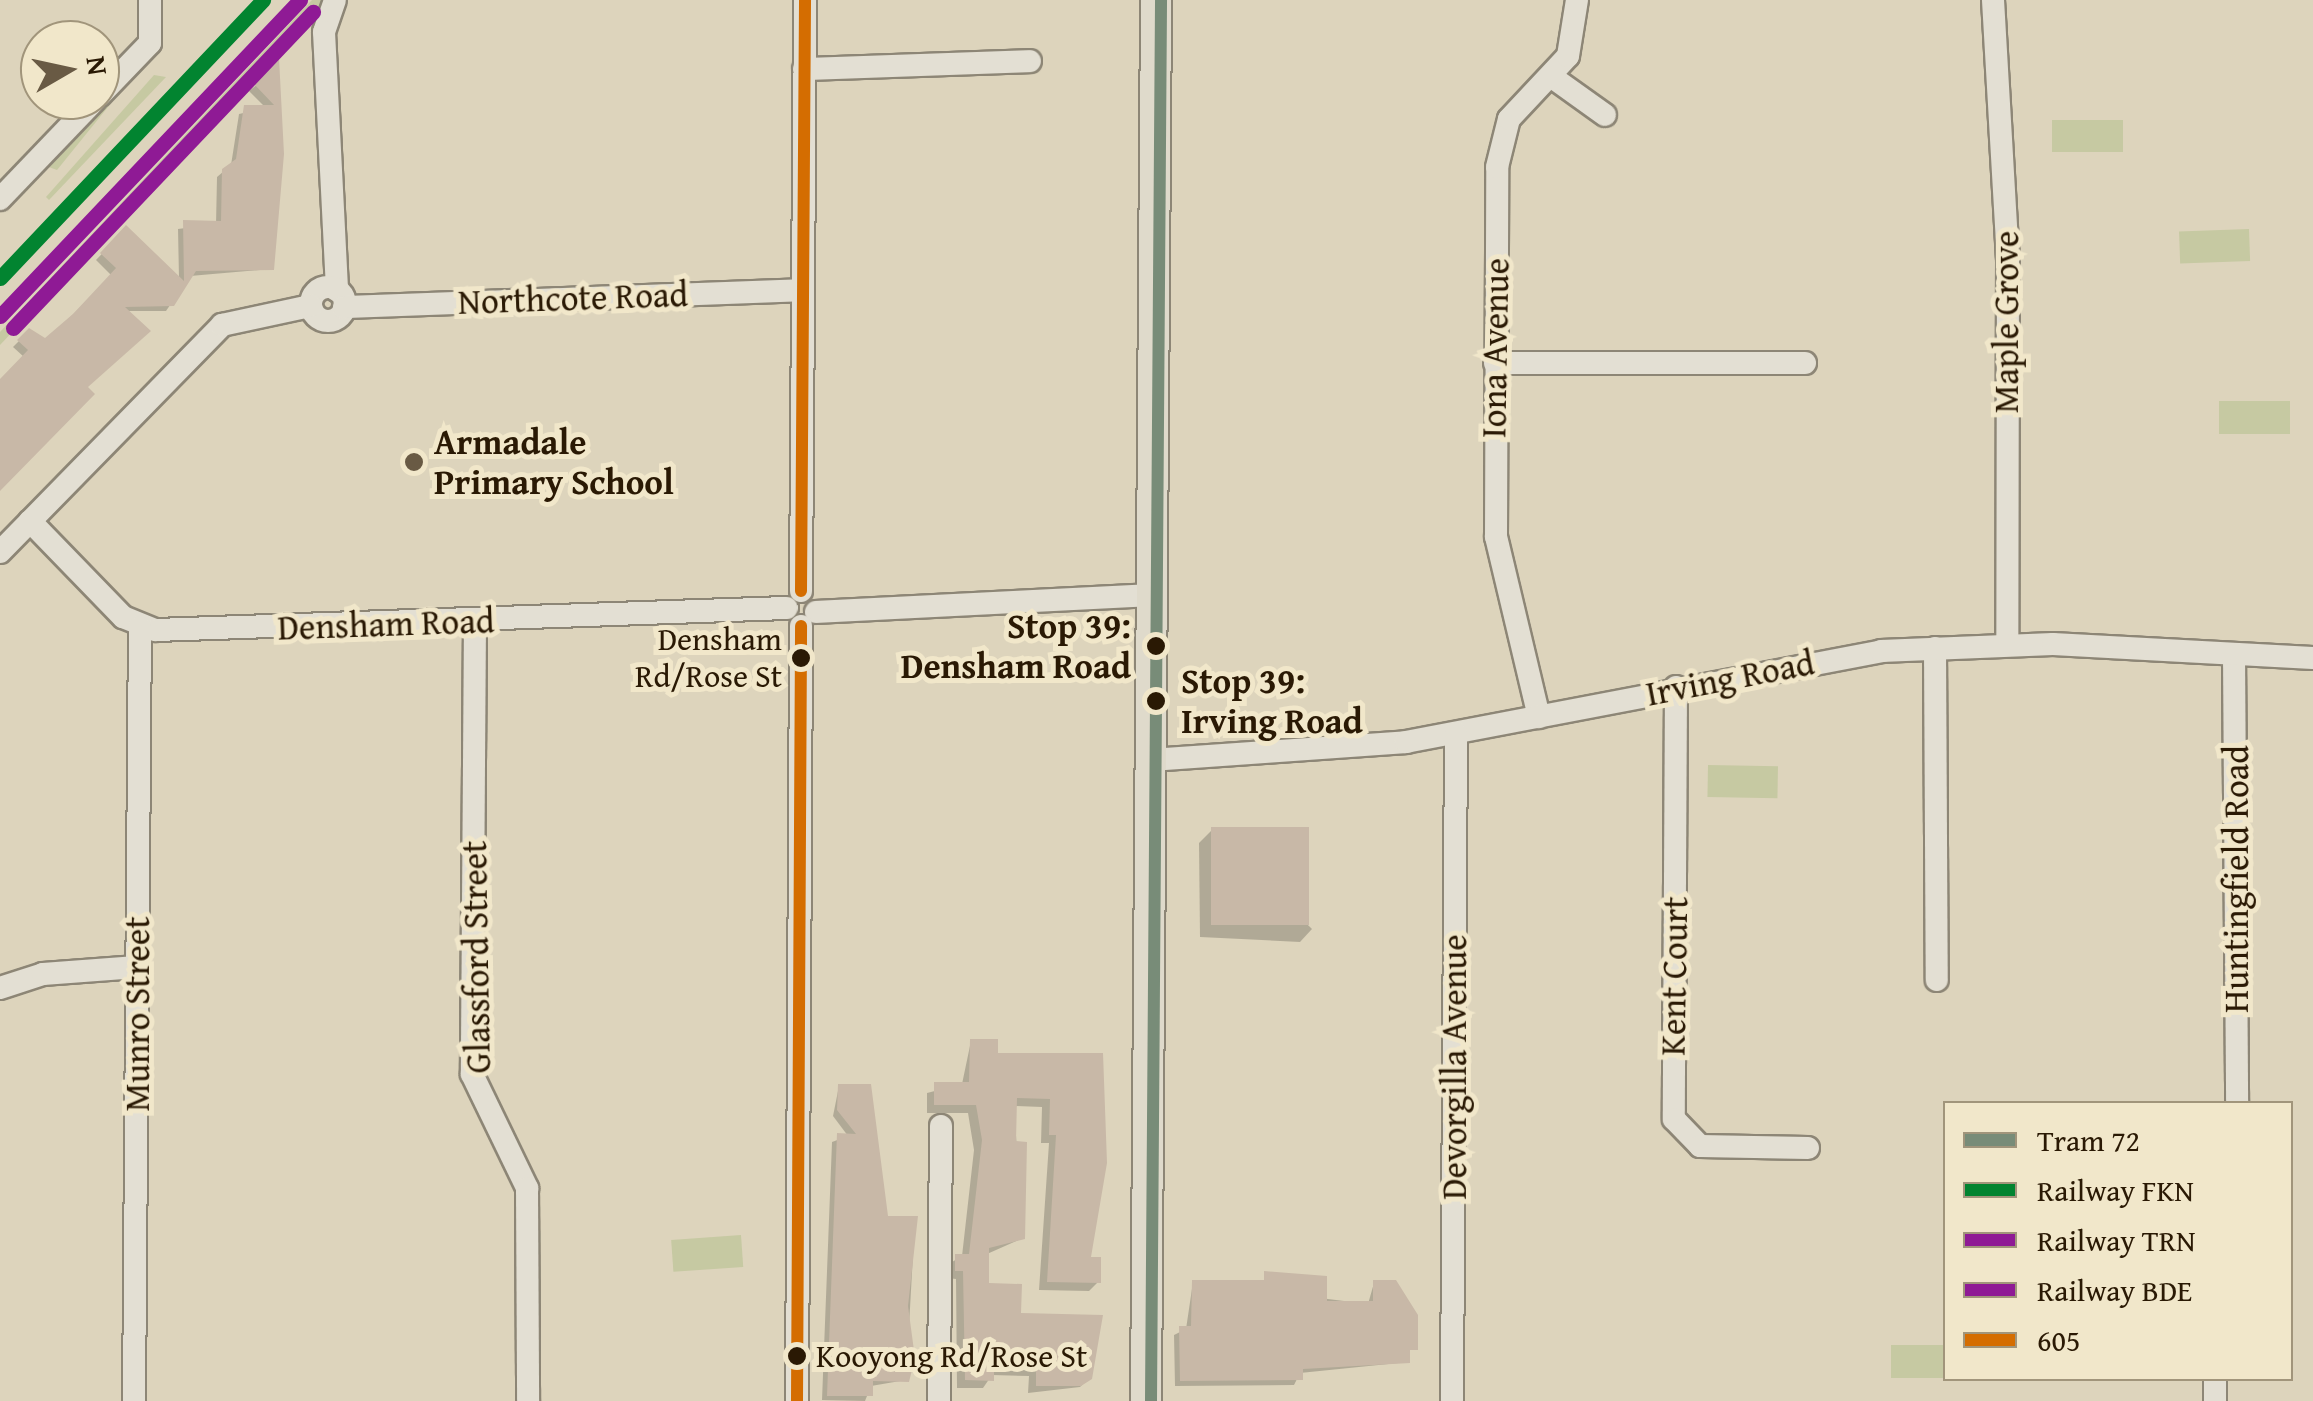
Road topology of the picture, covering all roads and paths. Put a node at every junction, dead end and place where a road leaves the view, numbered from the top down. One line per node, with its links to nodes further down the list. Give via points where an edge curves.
1 (150, 0): 9 (street, via 150,43)
2 (805, 0): 8 (street)
3 (1156, 0): 20 (main road)
4 (1577, 0): 10 (street, Iona Avenue, via 1572,45)
5 (1992, 0): 24 (street, Maple Grove, via 2008,260)
6 (339, 7): 15 (street, via 329,47)
7 (1030, 62): 8 (street)
8 (804, 69): 14 (street)
9 (120, 74)
10 (1552, 77): 11 (street); 16 (street, Iona Avenue, via 1517,107 1500,138)
11 (1605, 115)
12 (76, 120): 13 (street)
13 (0, 199)
14 (803, 290): 15 (street, Northcote Road); 21 (street)
15 (328, 298): 18 (street, Northcote Road, via 222,325)
16 (1494, 362): 17 (street); 29 (street, Iona Avenue, via 1496,537)
17 (1804, 363)
18 (30, 521): 19 (street, Northcote Road); 23 (street)
19 (0, 552)
20 (1152, 595): 21 (street, Densham Road); 31 (main road)
21 (801, 609): 22 (street, Densham Road); 40 (street)
22 (475, 621): 23 (street, Densham Road); 39 (street, Glassford Street, via 472,1074 526,1188)
23 (140, 626): 32 (street, Munro Street)
24 (2007, 644): 25 (street, Irving Road); 26 (street, Irving Road)
25 (1935, 648): 28 (street, Irving Road); 33 (street)
26 (2234, 654): 27 (street, Irving Road); 35 (street, Huntingfield Road)
27 (2313, 658)
28 (1676, 687): 29 (street, Irving Road); 37 (street, Kent Court, via 1674,1119 1700,1146)
29 (1539, 717): 30 (street, Irving Road)
30 (1456, 734): 31 (street, Irving Road); 43 (street, Devorgilla Avenue)
31 (1151, 760): 42 (main road)
32 (137, 967): 34 (street, via 43,974); 38 (street, Munro Street)
33 (1937, 980)
34 (0, 988)
35 (2237, 1101)
36 (941, 1126): 41 (street)
37 (1808, 1148)
38 (134, 1401)
39 (528, 1401)
40 (797, 1401)
41 (939, 1401)
42 (1146, 1401)
43 (1452, 1401)

